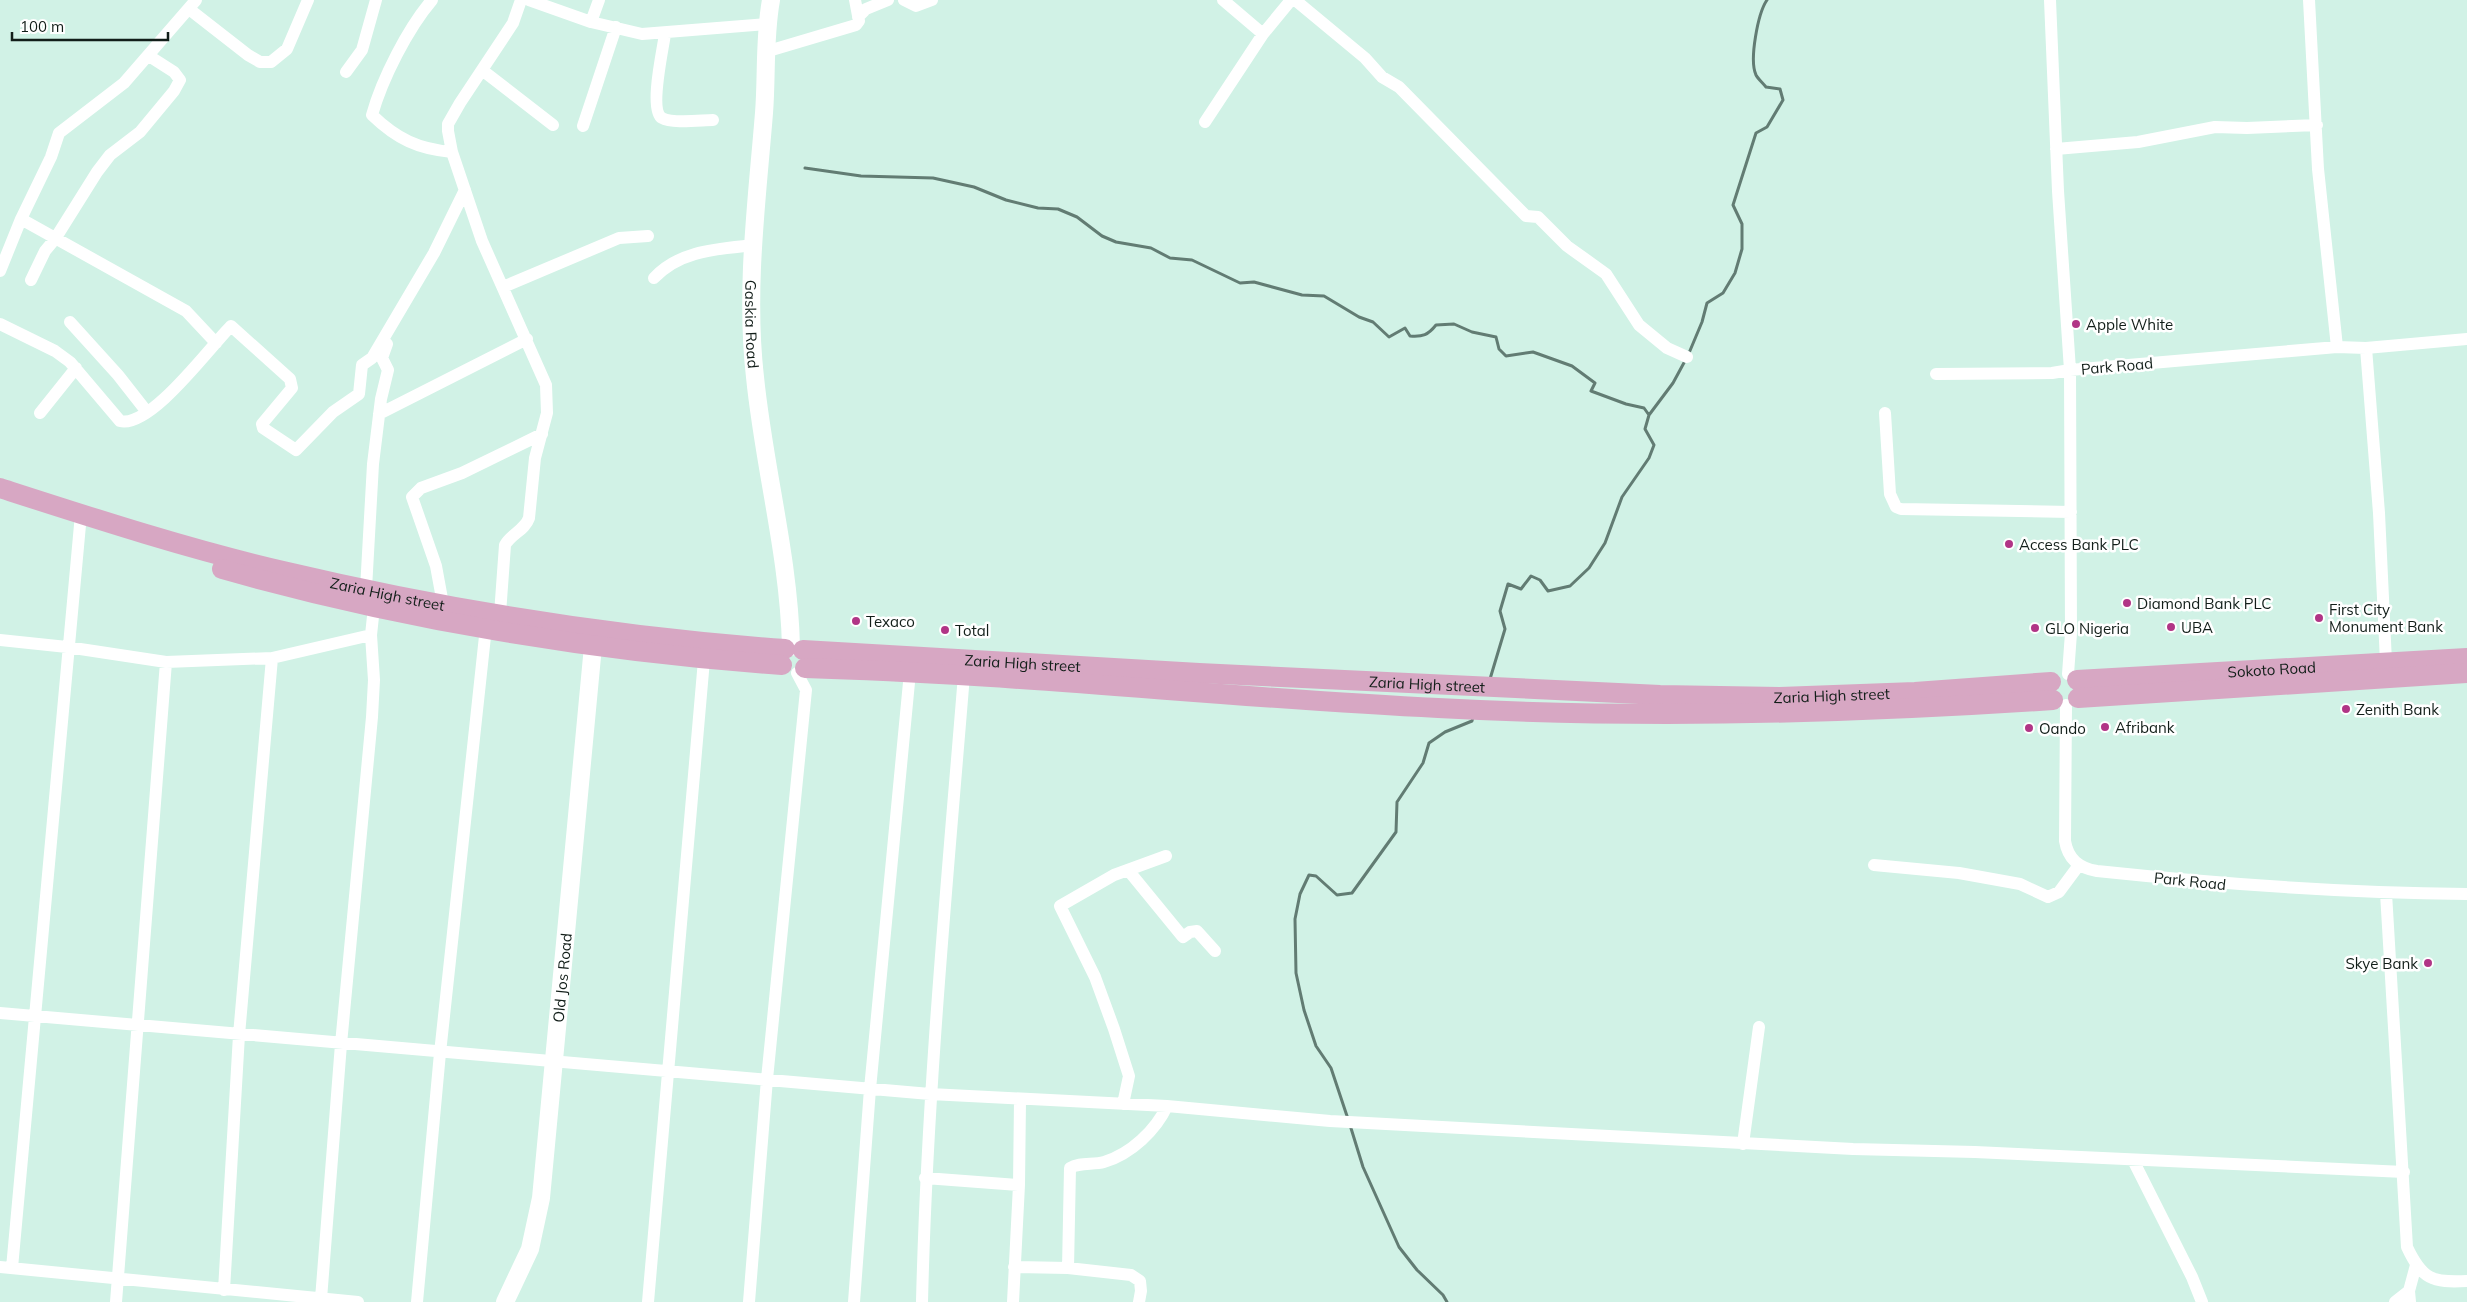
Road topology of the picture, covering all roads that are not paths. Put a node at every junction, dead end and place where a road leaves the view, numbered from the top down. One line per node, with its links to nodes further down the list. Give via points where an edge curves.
1 (308, 0): 16 (street, via 287,49 271,62 260,62 248,55)
2 (376, 0): 26 (street, via 362,50)
3 (432, 0): 33 (street, via 397,56 372,115 406,141 421,148)
4 (521, 0): 25 (street, via 513,23)
5 (529, 0): 18 (street)
6 (599, 0): 18 (street)
7 (771, 0): 19 (main road, Gaskia Road)
8 (855, 0): 17 (street)
9 (888, 0): 17 (street)
10 (904, 0): 11 (street, via 916,6)
11 (932, 0)
12 (1223, 0): 22 (street)
13 (1293, 0): 22 (street); 51 (street, via 1365,58 1382,78 1399,87 1526,216 1538,217 1567,246 1606,274 1639,325 1667,348)
14 (2050, 0): 32 (street)
15 (2310, 0): 29 (street)
16 (192, 5): 24 (street)
17 (858, 17): 23 (street, via 859,21 854,26)
18 (591, 22): 20 (street)
19 (768, 24): 21 (street); 23 (main road, Gaskia Road)
20 (616, 27): 21 (street, via 642,34); 31 (street)
21 (665, 34): 27 (street, via 656,98 658,113 670,120)
22 (1262, 34): 28 (street)
23 (765, 52): 38 (main road, Gaskia Road, via 765,100)
24 (149, 56): 35 (street, via 124,83 58,133 58,141 38,188); 37 (street, via 174,72 180,80 140,132 110,155)
25 (482, 70): 30 (street); 33 (street, via 448,124)
26 (346, 72)
27 (713, 120)
28 (1204, 122)
29 (2317, 125): 32 (street, via 2214,127 2138,142); 49 (street, via 2318,169)
30 (553, 126)
31 (583, 126)
32 (2056, 149): 53 (street)
33 (452, 152): 34 (street)
34 (465, 190): 42 (street, via 482,241); 43 (street)
35 (21, 219): 37 (street); 39 (street)
36 (648, 236): 42 (street, via 620,238)
37 (55, 239): 41 (street, via 45,251); 48 (street, via 186,311)
38 (754, 245): 40 (street, via 678,259 665,266); 73 (main road, Gaskia Road, via 754,376 785,570)
39 (0, 271)
40 (654, 278)
41 (31, 280)
42 (503, 286): 46 (street)
43 (397, 318): 48 (street, via 372,358 362,365 359,394 333,412 296,450 265,430 262,424 292,388 290,379 231,326); 58 (street, via 382,358 388,370)
44 (70, 322): 55 (street)
45 (0, 324): 52 (street, via 55,352)
46 (527, 339): 58 (street); 59 (street, via 546,385 547,406)
47 (2467, 339): 50 (street, Park Road)
48 (216, 342): 55 (street, via 182,382)
49 (2337, 347): 50 (street, Park Road); 53 (street, Park Road)
50 (2366, 348): 76 (street)
51 (1687, 357)
52 (76, 368): 55 (street, via 120,421 130,422); 56 (street)
53 (2070, 370): 54 (street, via 2052,374); 62 (street, Park Road)
54 (1936, 374)
55 (147, 412)
56 (40, 413)
57 (1885, 413): 62 (street, via 1891,500 1896,507)
58 (379, 414): 64 (street, via 373,464)
59 (542, 434): 65 (street, via 448,479 421,488 412,497 436,566); 66 (street, via 527,524 505,545)
60 (0, 488): 63 (main road, Zaria High street)
61 (0, 502): 63 (main road, Zaria High street)
62 (2071, 512): 80 (street, Park Road, via 2070,657)
63 (80, 520): 64 (main road, Zaria High street, via 276,584); 70 (street)
64 (370, 598): 65 (main road, Zaria High street); 66 (main road, Zaria High street); 67 (street)
65 (443, 604): 66 (main road, Zaria High street)
66 (493, 621): 69 (main road, Zaria High street); 73 (main road, Zaria High street, via 651,638); 94 (street)
67 (371, 635): 71 (street); 93 (street, via 372,717)
68 (0, 640): 70 (street)
69 (593, 646): 74 (main road, Zaria High street); 95 (main road, Old Jos Road)
70 (67, 647): 75 (street); 89 (street)
71 (272, 658): 75 (street); 92 (street)
72 (2467, 658): 76 (main road, Sokoto Road)
73 (794, 659): 74 (main road, Zaria High street); 77 (main road, Zaria High street); 80 (main road, Zaria High street, via 1199,673 1660,695 1780,697); 97 (street, via 806,690)
74 (704, 660): 96 (street)
75 (166, 662): 90 (street)
76 (2386, 662): 80 (main road, Sokoto Road)
77 (910, 672): 79 (main road, Zaria High street); 98 (street)
78 (2467, 673): 80 (main road, Sokoto Road)
79 (964, 675): 80 (main road, Zaria High street, via 1437,708 1664,716 1817,713); 99 (street)
80 (2065, 690): 83 (street, Park Road, via 2066,841 2068,852)
81 (1166, 856): 84 (street)
82 (1874, 865): 83 (street, via 1959,873 2020,884 2048,897 2059,892)
83 (2079, 865): 85 (street, Park Road, via 2097,872 2229,885)
84 (1128, 870): 87 (street, via 1183,937 1197,930); 101 (street, via 1114,874 1060,906 1095,977 1129,1076)
85 (2386, 893): 86 (street, Park Road); 105 (street)
86 (2467, 894)
87 (1215, 951)
88 (0, 1013): 89 (street)
89 (34, 1016): 90 (street); 110 (street)
90 (136, 1025): 92 (street); 112 (street)
91 (1759, 1027): 103 (street)
92 (239, 1035): 93 (street); 114 (street)
93 (341, 1044): 94 (street); 116 (street)
94 (440, 1053): 95 (street); 119 (street)
95 (554, 1062): 96 (street); 120 (main road, Old Jos Road, via 538,1220 530,1249)
96 (667, 1072): 97 (street); 121 (street)
97 (767, 1079): 98 (street); 122 (street)
98 (870, 1089): 99 (street); 123 (street)
99 (930, 1094): 100 (street); 106 (street)
100 (1020, 1100): 101 (street); 107 (street)
101 (1123, 1104): 102 (street)
102 (1167, 1106): 103 (street, via 1330,1121); 111 (street, via 1151,1132 1121,1154 1103,1162 1070,1168)
103 (1743, 1144): 104 (street)
104 (2133, 1160): 105 (street); 127 (street)
105 (2404, 1172): 108 (street, via 2407,1247)
106 (925, 1178): 107 (street); 124 (street)
107 (1019, 1185): 109 (street)
108 (2416, 1265): 113 (street, via 2427,1277 2446,1282); 115 (street)
109 (1014, 1267): 111 (street); 125 (street)
110 (6, 1268): 112 (street)
111 (1068, 1268): 126 (street, via 1136,1276 1141,1291)
112 (117, 1280): 114 (street); 117 (street)
113 (2467, 1281)
114 (224, 1290): 116 (street)
115 (2409, 1296): 128 (street)
116 (321, 1299): 118 (street)
117 (116, 1302)
118 (358, 1302)
119 (417, 1302)
120 (505, 1302)
121 (648, 1302)
122 (749, 1302)
123 (854, 1302)
124 (922, 1302)
125 (1013, 1302)
126 (1139, 1302)
127 (2202, 1302)
128 (2395, 1302)

